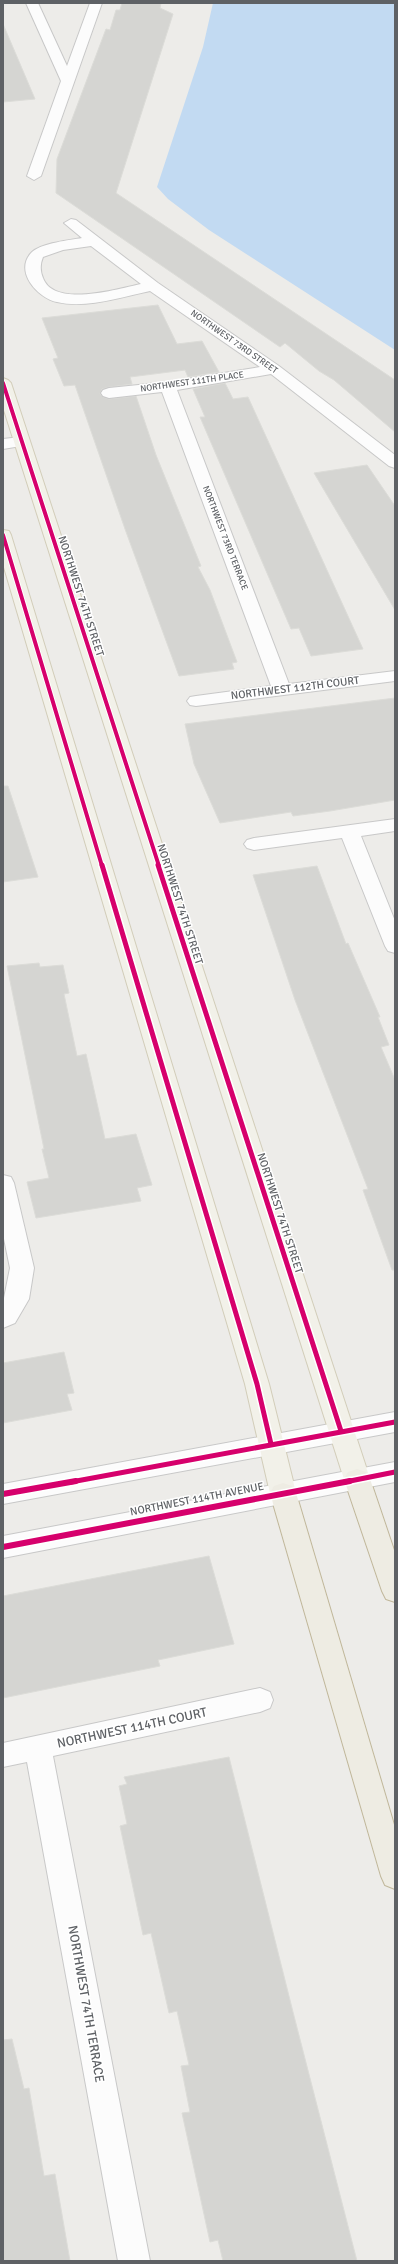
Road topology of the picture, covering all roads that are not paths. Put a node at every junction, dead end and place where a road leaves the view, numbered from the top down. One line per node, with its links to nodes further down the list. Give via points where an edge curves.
1 (32, 3): 3 (street)
2 (96, 3): 3 (street)
3 (68, 83): 4 (street, via 48,128)
4 (34, 176)
5 (71, 223): 6 (street, NORTHWEST 73RD STREET)
6 (94, 241): 7 (street, NORTHWEST 73RD STREET); 7 (street, via 60,246 38,254 33,265 38,285 58,298)
7 (153, 286): 8 (street, NORTHWEST 73RD STREET)
8 (274, 370): 10 (street, NORTHWEST 111TH PLACE); 13 (street, NORTHWEST 73RD STREET)
9 (3, 383): 12 (main road, NORTHWEST 74TH STREET)
10 (168, 387): 11 (street, NORTHWEST 111TH PLACE); 16 (street, NORTHWEST 73RD TERRACE)
11 (109, 393)
12 (11, 435): 25 (main road, NORTHWEST 74TH STREET)
13 (395, 463)
14 (3, 535): 26 (main road, via 257,1384)
15 (395, 676): 16 (street, NORTHWEST 112TH COURT)
16 (282, 690): 17 (street, NORTHWEST 112TH COURT)
17 (196, 700)
18 (395, 826): 19 (street)
19 (349, 831): 20 (street); 21 (street)
20 (254, 844)
21 (395, 946)
22 (3, 1183): 23 (street, via 22,1268 17,1299)
23 (5, 1318)
24 (395, 1422): 25 (street)
25 (341, 1431): 26 (street); 28 (main road, NORTHWEST 74TH STREET)
26 (271, 1444): 29 (main road); 30 (street)
27 (395, 1472): 28 (street, NORTHWEST 114TH AVENUE)
28 (357, 1479): 29 (street, NORTHWEST 114TH AVENUE); 32 (highway)
29 (284, 1493): 31 (street, NORTHWEST 114TH AVENUE); 36 (highway)
30 (3, 1494)
31 (3, 1547)
32 (395, 1591)
33 (260, 1700): 34 (street, NORTHWEST 114TH COURT)
34 (38, 1747): 35 (street, NORTHWEST 114TH COURT); 37 (street, NORTHWEST 74TH TERRACE)
35 (3, 1755)
36 (395, 1876)
37 (134, 2261)

